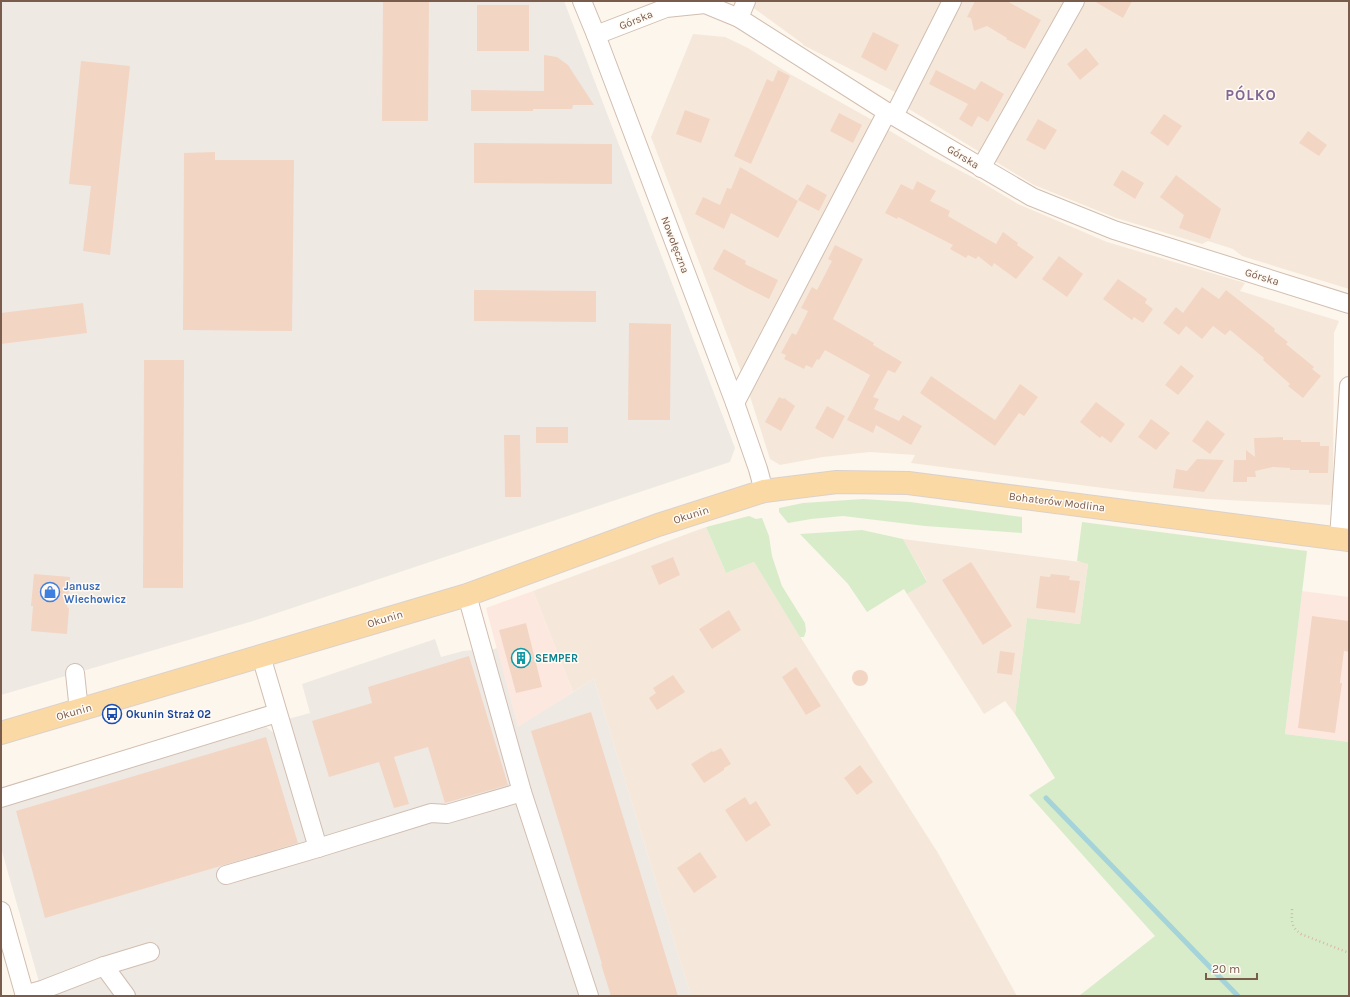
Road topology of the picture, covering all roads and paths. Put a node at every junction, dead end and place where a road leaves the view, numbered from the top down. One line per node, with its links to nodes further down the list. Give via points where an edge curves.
1 (582, 1): 7 (street, Nowołęczna)
2 (746, 1): 6 (street)
3 (952, 1): 8 (street)
4 (1075, 1): 9 (street)
5 (703, 2): 6 (street, Górska); 7 (street, Górska, via 666,8)
6 (739, 18): 8 (street, Górska)
7 (596, 35): 12 (street, Nowołęczna)
8 (891, 114): 9 (street, Górska); 12 (street)
9 (981, 168): 10 (street, Górska, via 1032,197 1114,230)
10 (1349, 304)
11 (1349, 386): 14 (street)
12 (735, 403): 13 (street, Nowołęczna)
13 (764, 492): 14 (main road, Bohaterów Modlina, via 837,482 908,483); 15 (main road, Okunin, via 658,525)
14 (1344, 540)
15 (467, 595): 16 (main road, Okunin); 21 (street)
16 (261, 656): 18 (main road, Okunin); 19 (street)
17 (75, 673): 18 (street)
18 (79, 711): 20 (main road, Okunin)
19 (277, 713): 22 (street); 23 (street)
20 (1, 733)
21 (522, 792): 23 (street, via 447,814 430,813); 32 (street)
22 (1, 798)
23 (318, 848): 24 (street)
24 (226, 875)
25 (1292, 909): 28 (path, via 1292,923 1301,934)
26 (1, 911): 30 (street)
27 (150, 952): 29 (street)
28 (1349, 953)
29 (104, 966): 30 (street); 31 (street)
30 (24, 995)
31 (126, 996)
32 (589, 996)

